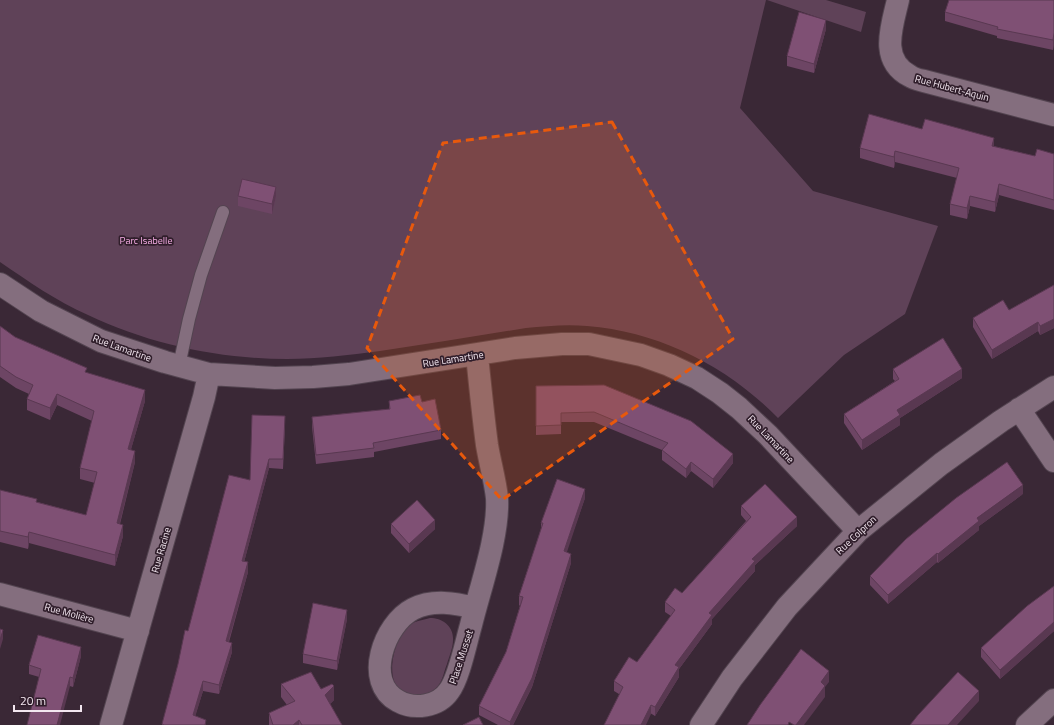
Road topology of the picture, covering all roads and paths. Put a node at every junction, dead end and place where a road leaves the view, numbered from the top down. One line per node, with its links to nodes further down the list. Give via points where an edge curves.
1 (898, 0): 2 (street, Rue Hubert-Aquin, via 889,42 890,52 900,70 910,77)
2 (1054, 115)
3 (223, 212): 6 (lane, via 201,275)
4 (0, 284): 6 (street, Rue Lamartine, via 41,311 101,341)
5 (477, 355): 7 (street, Rue Lamartine, via 313,377 275,378); 11 (street, Rue Lamartine, via 534,346 589,344 641,355 684,371 714,388 752,418); 13 (street, Place Musset, via 487,444 497,500 492,541)
6 (179, 366): 7 (street, Rue Lamartine)
7 (209, 374): 14 (street, Rue Racine)
8 (1054, 387): 9 (street, Rue Colpron)
9 (1019, 409): 10 (street); 11 (street, Rue Colpron, via 941,464)
10 (1054, 461)
11 (858, 531): 17 (street, Rue Colpron, via 787,607 732,678)
12 (0, 594): 14 (street, Rue Molière)
13 (475, 608): 13 (street, Place Musset, via 449,603 433,604 414,608 398,620 388,635 381,658 380,680 390,696 408,706 417,707 428,705 450,691 463,655)
14 (138, 631): 16 (street, Rue Racine)
15 (1054, 700): 18 (street)
16 (111, 725)
17 (701, 725)
18 (1027, 725)

